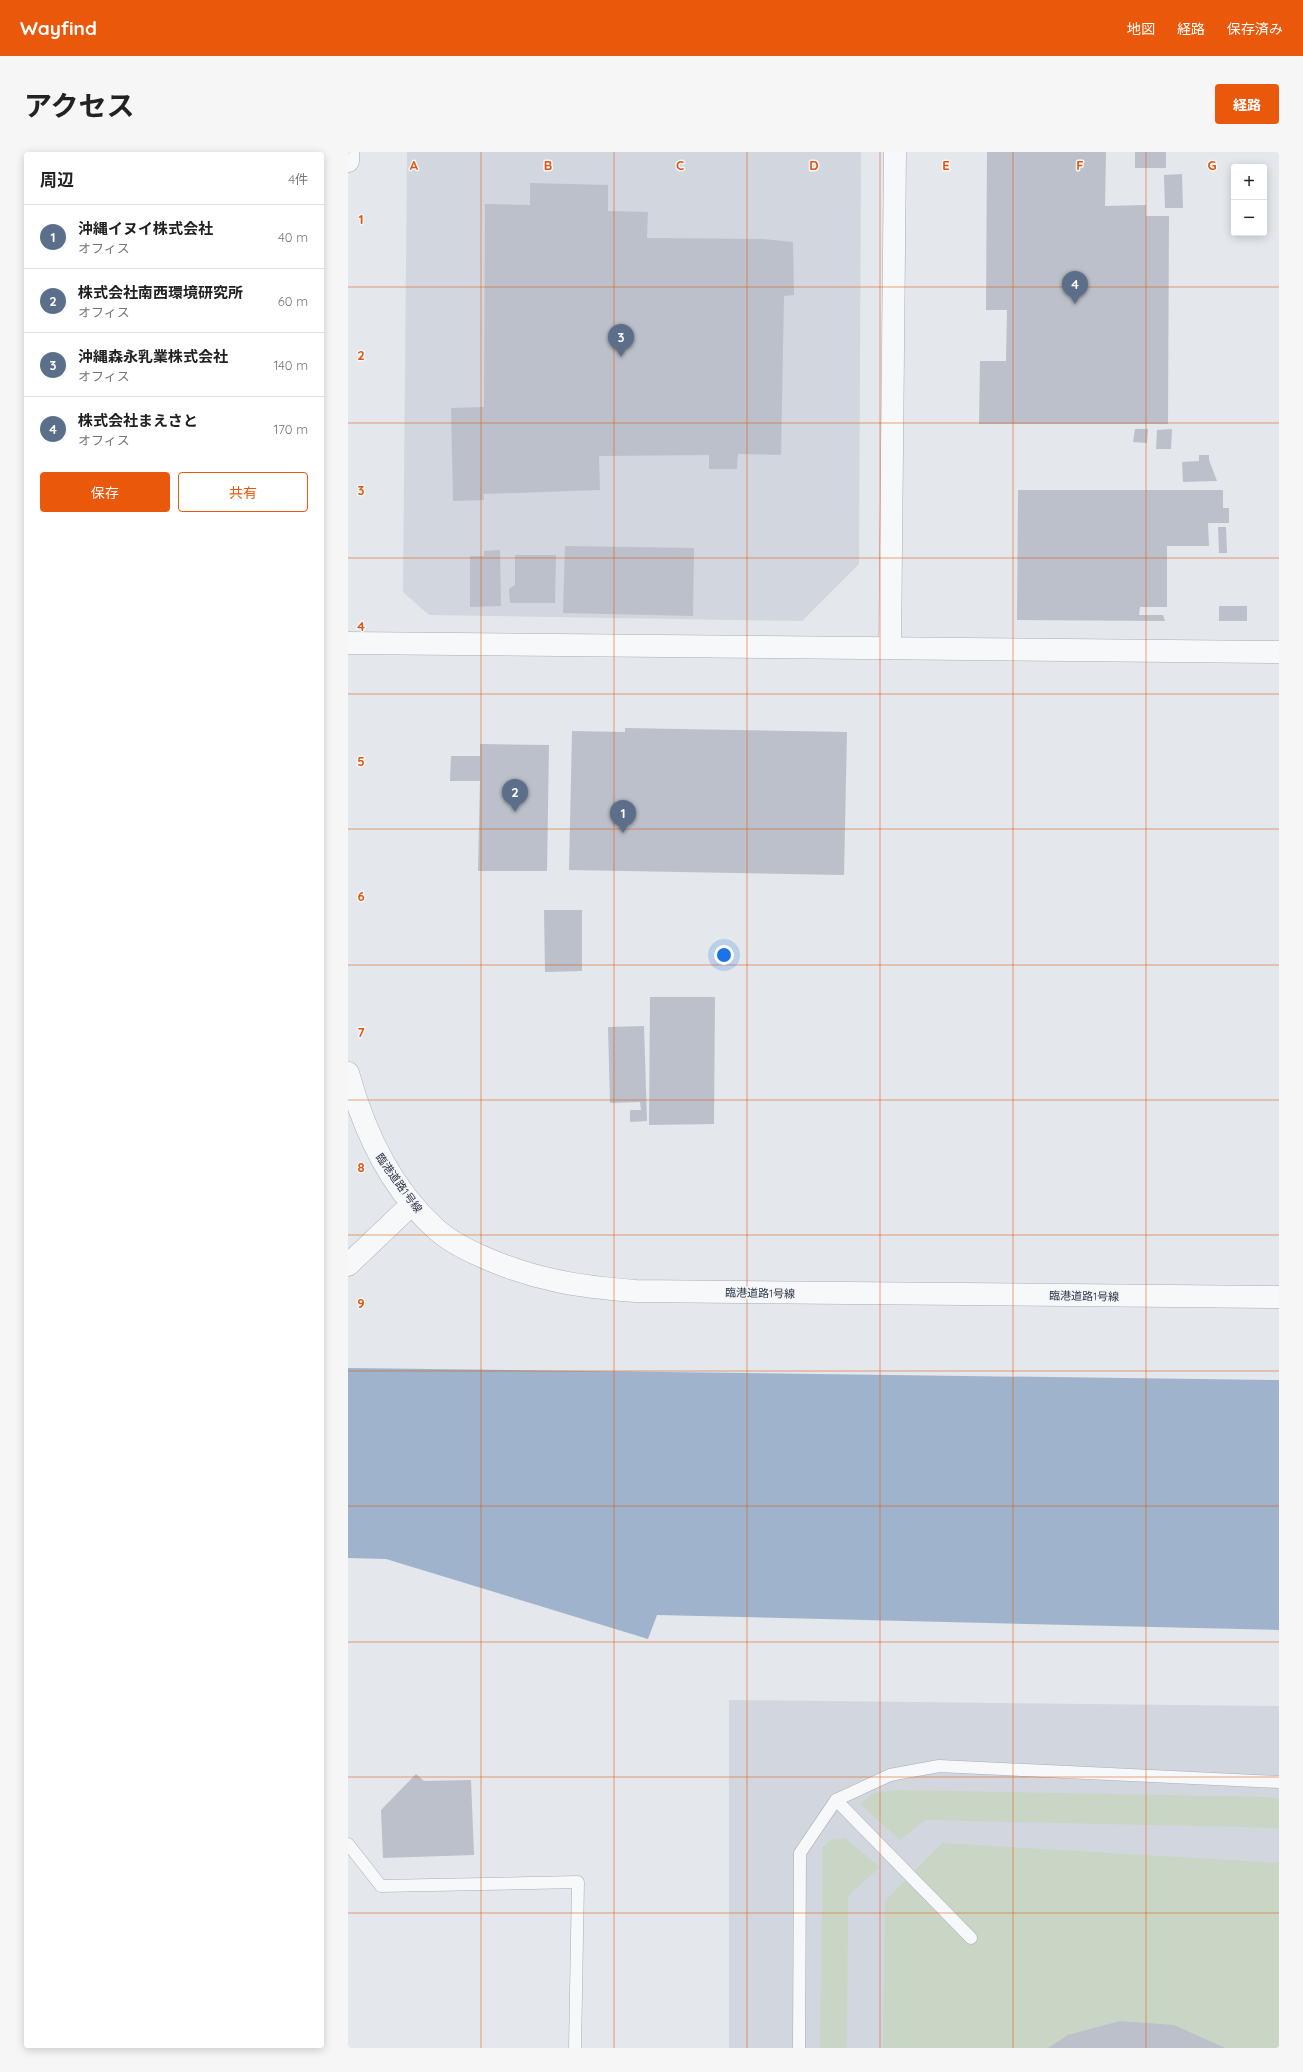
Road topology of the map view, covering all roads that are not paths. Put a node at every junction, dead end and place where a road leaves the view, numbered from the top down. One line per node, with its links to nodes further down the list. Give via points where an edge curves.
1 (348, 152): 3 (street)
2 (895, 152): 5 (street)
3 (348, 161)
4 (348, 643): 5 (street)
5 (890, 648): 6 (street)
6 (1279, 652)
7 (348, 1073): 8 (street, 臨港道路1号線, via 358,1108 376,1152)
8 (412, 1204): 9 (street); 10 (street, 臨港道路1号線, via 437,1230 468,1250 504,1266 550,1281 590,1288 636,1292)
9 (348, 1265)
10 (1279, 1297)
11 (1279, 1782): 12 (lane, via 938,1766 890,1775)
12 (836, 1800): 14 (lane); 16 (lane, via 800,1853)
13 (348, 1844): 15 (lane, via 381,1886 578,1882)
14 (971, 1938)
15 (575, 2048)
16 (799, 2048)

